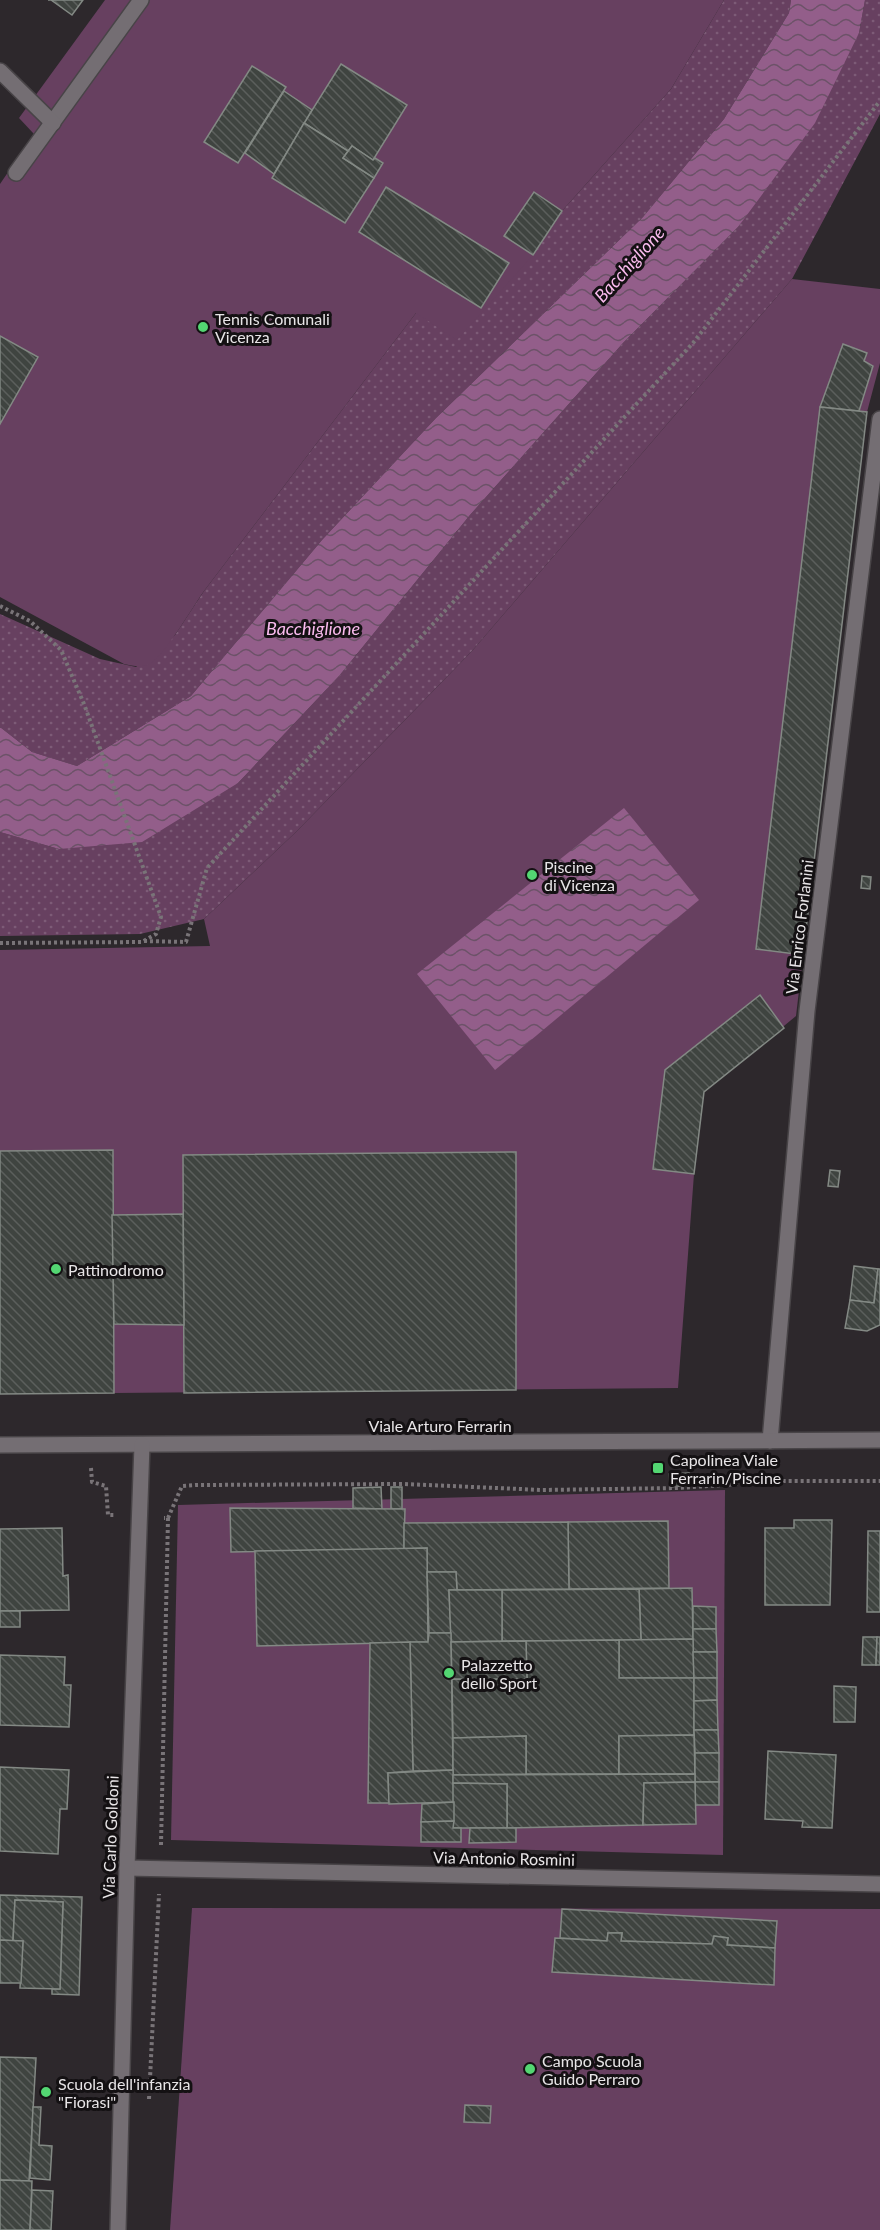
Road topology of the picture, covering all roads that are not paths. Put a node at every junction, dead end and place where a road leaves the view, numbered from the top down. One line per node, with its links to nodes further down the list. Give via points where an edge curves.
1 (141, 0): 3 (street)
2 (0, 71): 3 (street)
3 (53, 123): 4 (street)
4 (16, 172)
5 (880, 419): 7 (street, Via Enrico Forlanini, via 807,1011)
6 (880, 1440): 7 (street, Viale Arturo Ferrarin)
7 (770, 1441): 9 (street, Viale Arturo Ferrarin)
8 (0, 1445): 9 (street, Viale Arturo Ferrarin)
9 (142, 1445): 10 (street, Via Carlo Goldoni)
10 (127, 1868): 11 (street, Via Antonio Rosmini); 12 (street, Via Carlo Goldoni)
11 (880, 1884)
12 (118, 2230)

